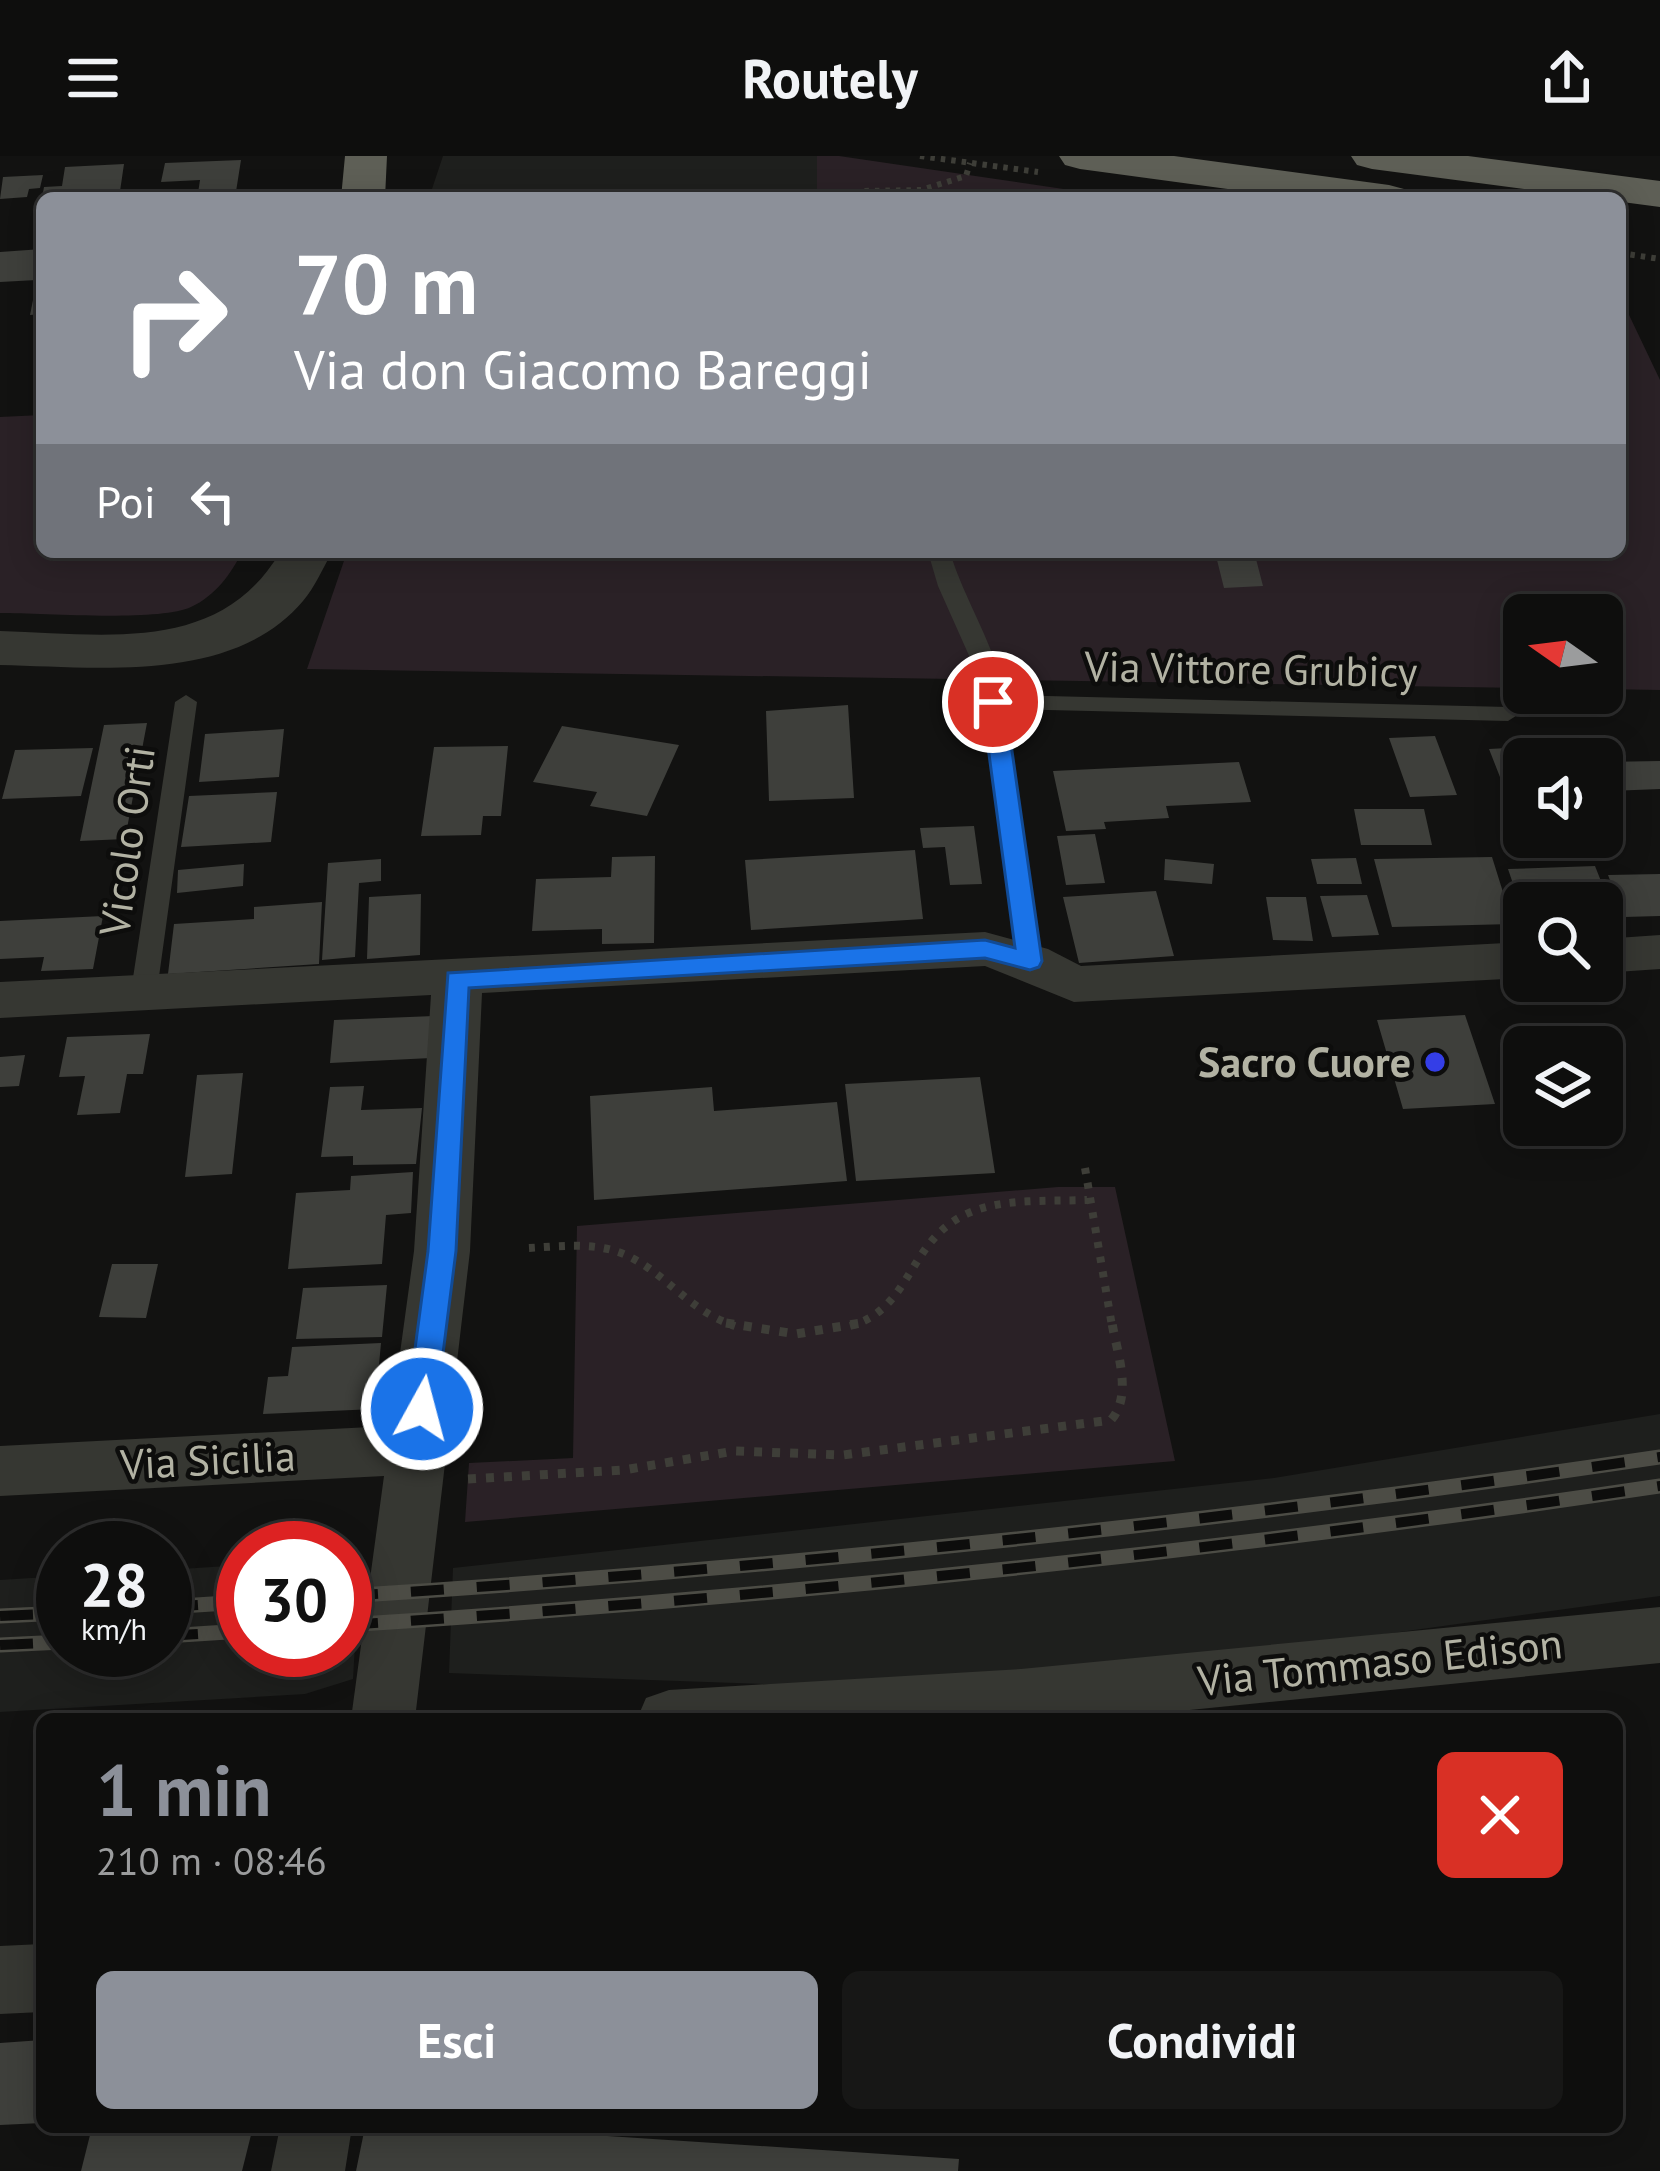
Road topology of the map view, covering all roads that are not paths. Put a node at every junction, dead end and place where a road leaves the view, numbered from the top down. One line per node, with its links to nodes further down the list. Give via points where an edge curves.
1 (1080, 156): 5 (highway)
2 (1372, 156): 6 (highway)
3 (1629, 156): 4 (highway)
4 (1660, 160)
5 (1345, 192)
6 (1660, 194)
7 (1626, 231): 8 (highway)
8 (1660, 235)
9 (303, 558): 11 (street, via 274,602 224,635 160,648)
10 (941, 558): 13 (lane)
11 (0, 649)
12 (186, 702): 20 (lane, Vicolo Orti)
13 (993, 702): 14 (lane, Via Vittore Grubicy); 16 (lane)
14 (1503, 714)
15 (1660, 952): 17 (street)
16 (1007, 955): 18 (street, via 1074,984); 19 (street)
17 (1623, 955)
18 (1503, 961)
19 (457, 980): 20 (street); 22 (street)
20 (144, 991): 21 (street)
21 (0, 1000)
22 (437, 1465): 23 (street, Via Sicilia); 25 (street)
23 (0, 1471)
24 (1660, 1635): 26 (street, Via Tommaso Edison, via 1021,1698)
25 (384, 1713)
26 (770, 1713)
27 (36, 1978): 28 (street)
28 (0, 1980)
29 (315, 2133): 30 (street)
30 (308, 2171)

